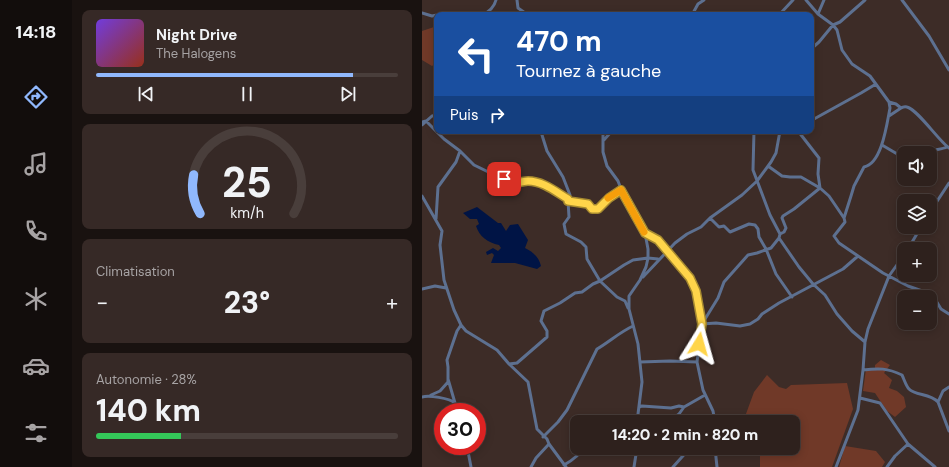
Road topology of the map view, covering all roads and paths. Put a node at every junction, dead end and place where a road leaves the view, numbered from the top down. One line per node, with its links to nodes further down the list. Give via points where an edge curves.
1 (496, 0): 11 (street)
2 (517, 0): 9 (street)
3 (704, 0): 14 (street)
4 (792, 0): 10 (street)
5 (806, 0): 16 (street)
6 (824, 0): 16 (street)
7 (865, 0): 18 (street)
8 (902, 0): 20 (street)
9 (518, 8): 12 (street); 13 (street)
10 (783, 10)
11 (488, 12)
12 (519, 12)
13 (524, 12)
14 (694, 12)
15 (422, 13): 17 (street)
16 (818, 14): 18 (street)
17 (434, 16)
18 (833, 25): 19 (street); 21 (street, via 837,30 842,50 852,64 870,76)
19 (814, 47)
20 (949, 70)
21 (876, 84): 22 (street); 26 (street)
22 (889, 102): 23 (street); 25 (street)
23 (901, 108): 25 (street); 38 (street, via 911,109)
24 (434, 116): 27 (street)
25 (889, 116): 37 (street)
26 (814, 119)
27 (423, 123): 28 (street)
28 (434, 131)
29 (437, 134): 40 (street)
30 (543, 134): 48 (street, via 544,144 570,195)
31 (603, 134): 36 (street)
32 (610, 134): 36 (street)
33 (754, 134): 43 (street, via 753,170)
34 (779, 134): 42 (street, via 776,153)
35 (800, 134): 45 (street, via 819,158)
36 (604, 141): 46 (street, via 603,152)
37 (882, 145): 41 (street); 51 (street, via 872,163 864,167 857,178)
38 (948, 147): 39 (street)
39 (937, 150)
40 (460, 151): 48 (street, via 474,165 513,184 537,182 553,189); 52 (street, via 456,162 438,187)
41 (897, 154)
42 (768, 166): 43 (street); 45 (street, via 782,176 801,177)
43 (757, 181): 50 (street); 54 (street)
44 (949, 184): 49 (street)
45 (820, 188): 51 (street, via 829,196); 54 (street, via 783,216 786,228)
46 (621, 190): 48 (street, via 598,209 592,209 588,204); 53 (street)
47 (422, 196): 52 (street)
48 (568, 201): 63 (street, via 569,217 564,224 566,234 586,247 586,259)
49 (937, 202)
50 (710, 218): 55 (street, via 719,227 724,226 730,232 750,224 755,225); 56 (street)
51 (844, 218): 57 (street, via 845,222 834,236 839,243)
52 (436, 220): 65 (street, via 442,231 440,245)
53 (645, 233): 56 (street, via 658,240); 58 (street)
54 (780, 236): 55 (street, via 771,248); 64 (street)
55 (766, 249): 67 (street, via 776,274); 70 (street, via 748,255 724,282 718,298)
56 (666, 251): 59 (street); 70 (street, via 690,278 696,291)
57 (858, 256): 61 (street); 64 (street, via 843,269)
58 (648, 258): 59 (street); 62 (street); 63 (street, via 633,260)
59 (658, 259): 62 (street)
60 (897, 266): 61 (street)
61 (890, 276): 69 (street, via 925,292 935,299 940,309); 73 (street)
62 (640, 280): 68 (street, via 629,296)
63 (600, 281): 68 (street, via 625,301); 76 (street, via 544,311 541,321 547,331 547,337 517,363)
64 (813, 284): 67 (street); 73 (street, via 825,295 852,331)
65 (446, 288): 66 (street, via 435,286); 71 (street)
66 (422, 289)
67 (792, 297): 70 (street, via 750,324)
68 (629, 308): 72 (street)
69 (949, 314)
70 (702, 324): 75 (street)
71 (462, 325): 76 (street, via 466,332 497,350); 78 (street, via 457,331 447,360)
72 (632, 326): 74 (street); 93 (street, via 597,349 567,410)
73 (865, 342): 77 (street)
74 (640, 362): 75 (street); 86 (street, via 642,382)
75 (697, 362): 81 (street)
76 (509, 364): 93 (street, via 528,382 537,429)
77 (863, 370): 83 (street); 84 (street, via 881,368 893,371 902,375 908,389 934,398)
78 (448, 379): 80 (street, via 440,391); 85 (street)
79 (949, 387): 84 (street)
80 (427, 395): 82 (street); 85 (street)
81 (704, 395): 87 (street); 90 (street)
82 (422, 397)
83 (860, 398): 95 (street, via 880,403); 107 (street, via 854,423)
84 (938, 402): 91 (street)
85 (455, 403)
86 (639, 407): 87 (street); 88 (street)
87 (684, 407): 89 (street)
88 (638, 415)
89 (678, 415)
90 (714, 415)
91 (948, 425): 92 (street)
92 (949, 431)
93 (543, 437): 94 (street)
94 (549, 444): 101 (street); 103 (street)
95 (908, 444): 108 (street); 109 (street)
96 (468, 455): 102 (street)
97 (578, 455): 101 (street)
98 (637, 455): 104 (street)
99 (684, 455): 105 (street)
100 (716, 455): 106 (street)
101 (565, 466)
102 (471, 467)
103 (531, 467)
104 (634, 467)
105 (673, 467)
106 (717, 467)
107 (836, 467)
108 (887, 467)
109 (936, 467)

